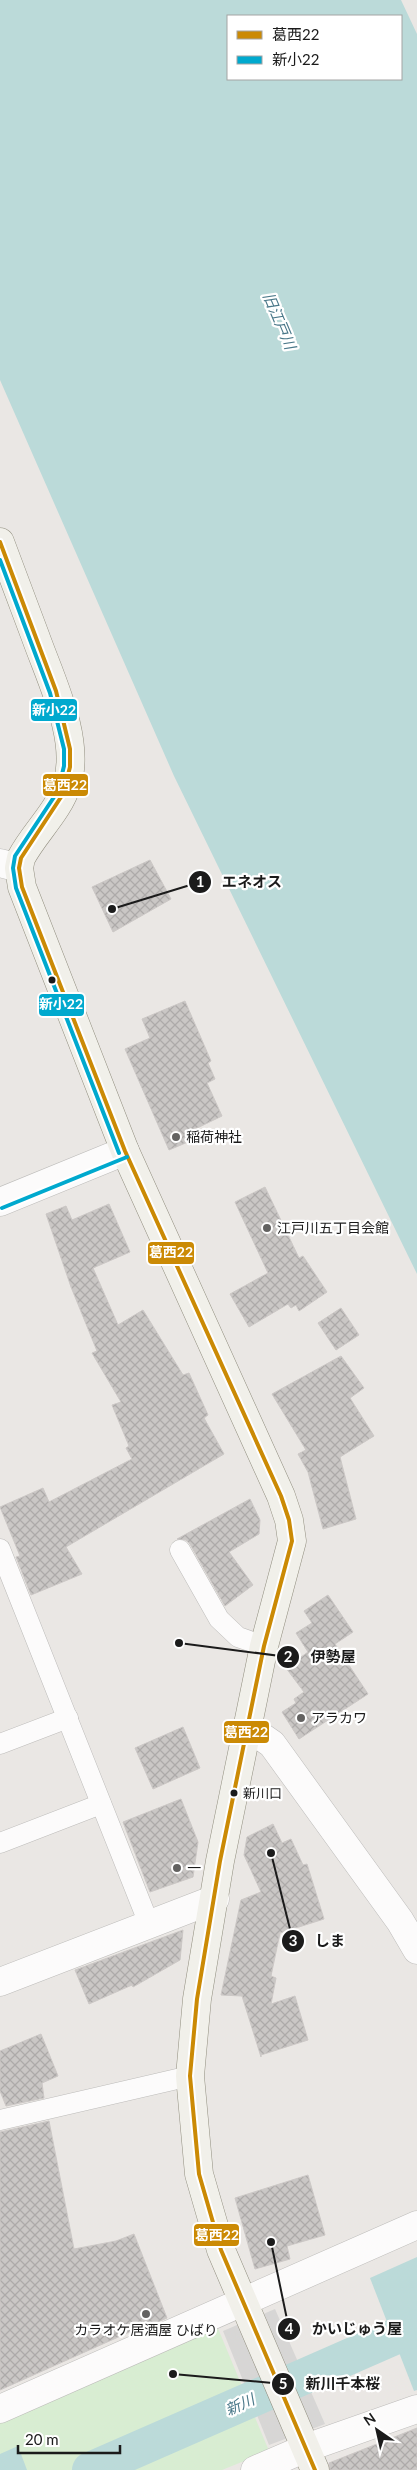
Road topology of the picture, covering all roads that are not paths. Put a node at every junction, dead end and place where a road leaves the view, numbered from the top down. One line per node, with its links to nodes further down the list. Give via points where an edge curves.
1 (0, 542): 2 (main road, via 66,725 71,770 66,787 21,858)
2 (9, 866): 3 (main road)
3 (126, 1151): 4 (street); 7 (main road, via 289,1520 292,1541 288,1562)
4 (0, 1202)
5 (0, 1549): 8 (lane)
6 (180, 1550): 7 (lane, via 220,1619 238,1637)
7 (264, 1646): 9 (main road)
8 (68, 1718): 10 (lane); 11 (lane)
9 (246, 1730): 13 (main road); 15 (street, via 272,1744 400,1921)
10 (0, 1744)
11 (101, 1804): 12 (lane); 14 (lane)
12 (0, 1843)
13 (214, 1899): 14 (street); 17 (main road, via 197,1999)
14 (149, 1924): 16 (street)
15 (417, 1950)
16 (0, 1982)
17 (190, 2076): 18 (lane); 20 (main road, via 199,2174 221,2250)
18 (0, 2120)
19 (417, 2225): 20 (street)
20 (246, 2310): 21 (street); 23 (main road)
21 (0, 2409)
22 (417, 2409): 23 (street)
23 (306, 2450): 24 (street)
24 (255, 2470)

